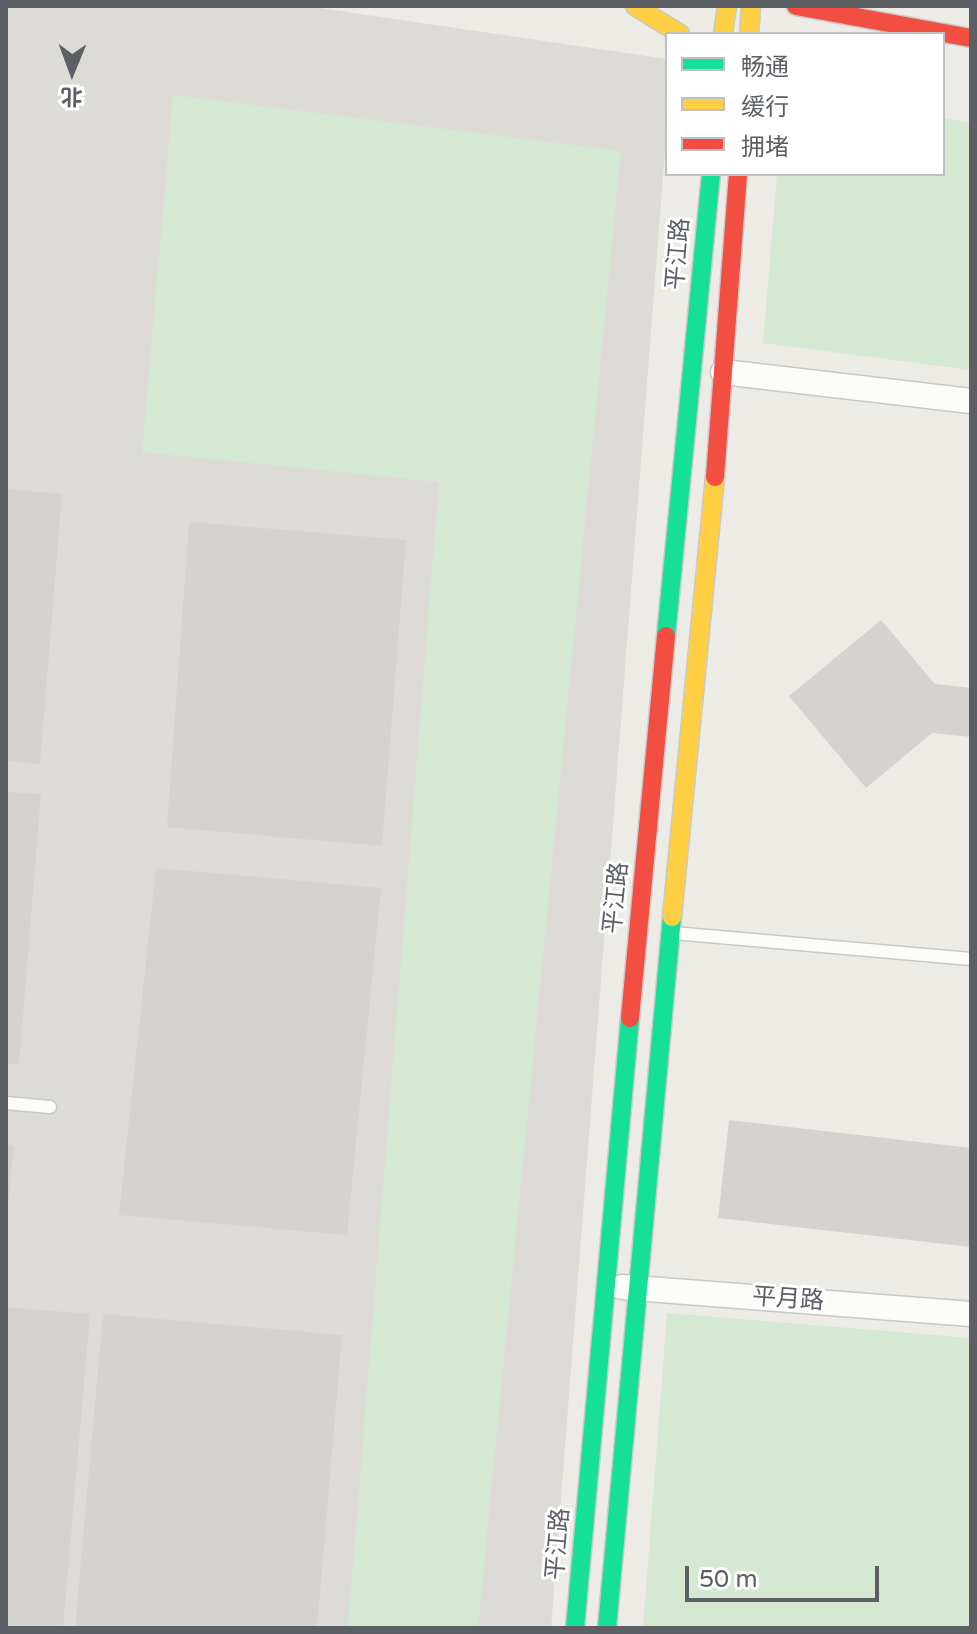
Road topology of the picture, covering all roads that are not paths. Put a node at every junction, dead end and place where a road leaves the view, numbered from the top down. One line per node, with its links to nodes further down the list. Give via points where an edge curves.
1 (635, 6): 5 (street)
2 (727, 6): 6 (street)
3 (751, 6): 7 (street)
4 (796, 6): 8 (street)
5 (677, 32)
6 (723, 32)
7 (749, 32)
8 (930, 32)
9 (945, 35): 10 (street)
10 (971, 40): 11 (street)
11 (945, 44)
12 (711, 176): 20 (street, 平江路)
13 (738, 176): 14 (street)
14 (723, 372): 15 (street); 16 (street)
15 (971, 401)
16 (670, 933): 17 (lane); 21 (street)
17 (971, 959)
18 (6, 1103): 19 (lane)
19 (50, 1107)
20 (606, 1285): 21 (street, 平月路); 23 (street, 平江路)
21 (637, 1289): 22 (street, 平月路); 24 (street)
22 (971, 1314)
23 (575, 1628)
24 (607, 1628)

